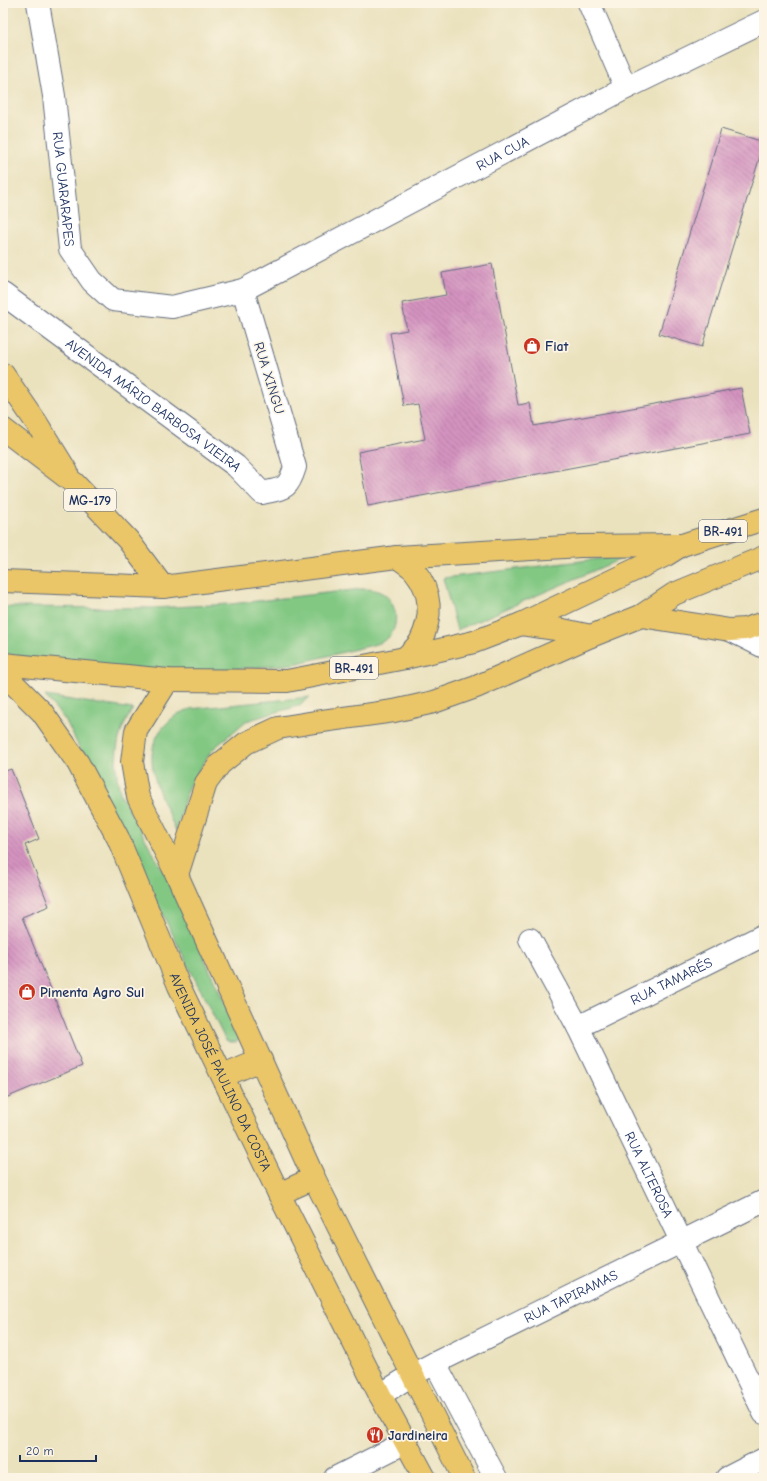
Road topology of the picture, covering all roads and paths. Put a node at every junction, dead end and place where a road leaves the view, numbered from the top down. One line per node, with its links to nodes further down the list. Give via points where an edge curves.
1 (38, 3): 5 (street, RUA GUARARAPES, via 54,96 70,249 92,281 113,300 172,308)
2 (589, 3): 4 (street)
3 (764, 21): 4 (street, RUA CUA)
4 (626, 88): 5 (street, RUA CUA)
5 (243, 290): 9 (street, RUA XINGU)
6 (3, 294): 9 (street, AVENIDA MÁRIO BARBOSA VIEIRA, via 236,466 262,493 283,488 291,480)
7 (3, 374): 10 (main road)
8 (3, 429): 10 (main road, MG-179)
9 (295, 467)
10 (74, 483): 16 (main road, MG-179, via 128,540)
11 (764, 519): 12 (main road, BR-491)
12 (682, 545): 13 (main road, BR-491, via 581,546); 19 (main road, BR-491)
13 (397, 557): 16 (main road, BR-491); 23 (main road, via 413,569 424,586 429,605 427,625 419,643)
14 (764, 557): 17 (main road, via 674,594)
15 (3, 581): 16 (main road, BR-491)
16 (163, 587)
17 (641, 616): 20 (main road); 21 (main road)
18 (764, 623): 20 (main road, via 746,629)
19 (521, 624): 21 (main road); 23 (main road, BR-491, via 474,642)
20 (730, 630): 22 (street)
21 (591, 636): 27 (main road, via 476,687 434,702 394,711 278,728 246,743 220,764 206,783)
22 (764, 647)
23 (405, 658): 26 (main road, BR-491, via 287,681)
24 (3, 664): 26 (main road, BR-491)
25 (3, 676): 32 (main road, AVENIDA JOSÉ PAULINO DA COSTA, via 42,712 78,763 118,838 179,986)
26 (168, 680): 27 (main road, via 136,731 132,762 138,797)
27 (177, 875): 31 (main road)
28 (764, 935): 30 (street, RUA TAMARÉS)
29 (530, 939): 30 (street, RUA ALTEROSA)
30 (578, 1027): 36 (street, RUA ALTEROSA)
31 (261, 1060): 32 (main road); 33 (main road)
32 (223, 1076): 34 (main road, AVENIDA JOSÉ PAULINO DA COSTA)
33 (314, 1178): 34 (main road); 38 (main road)
34 (279, 1194): 39 (main road, AVENIDA JOSÉ PAULINO DA COSTA)
35 (764, 1201): 36 (street, RUA TAPIRAMAS)
36 (682, 1242): 37 (street, RUA TAPIRAMAS); 40 (street, RUA ALTEROSA)
37 (435, 1363): 38 (street, RUA TAPIRAMAS); 46 (street)
38 (412, 1375): 39 (street, RUA TAPIRAMAS); 45 (main road)
39 (380, 1395): 41 (main road, AVENIDA JOSÉ PAULINO DA COSTA)
40 (764, 1413)
41 (406, 1442): 43 (street); 44 (main road, AVENIDA JOSÉ PAULINO DA COSTA)
42 (764, 1459): 47 (street)
43 (335, 1478)
44 (425, 1478)
45 (464, 1478)
46 (496, 1478)
47 (727, 1478)

